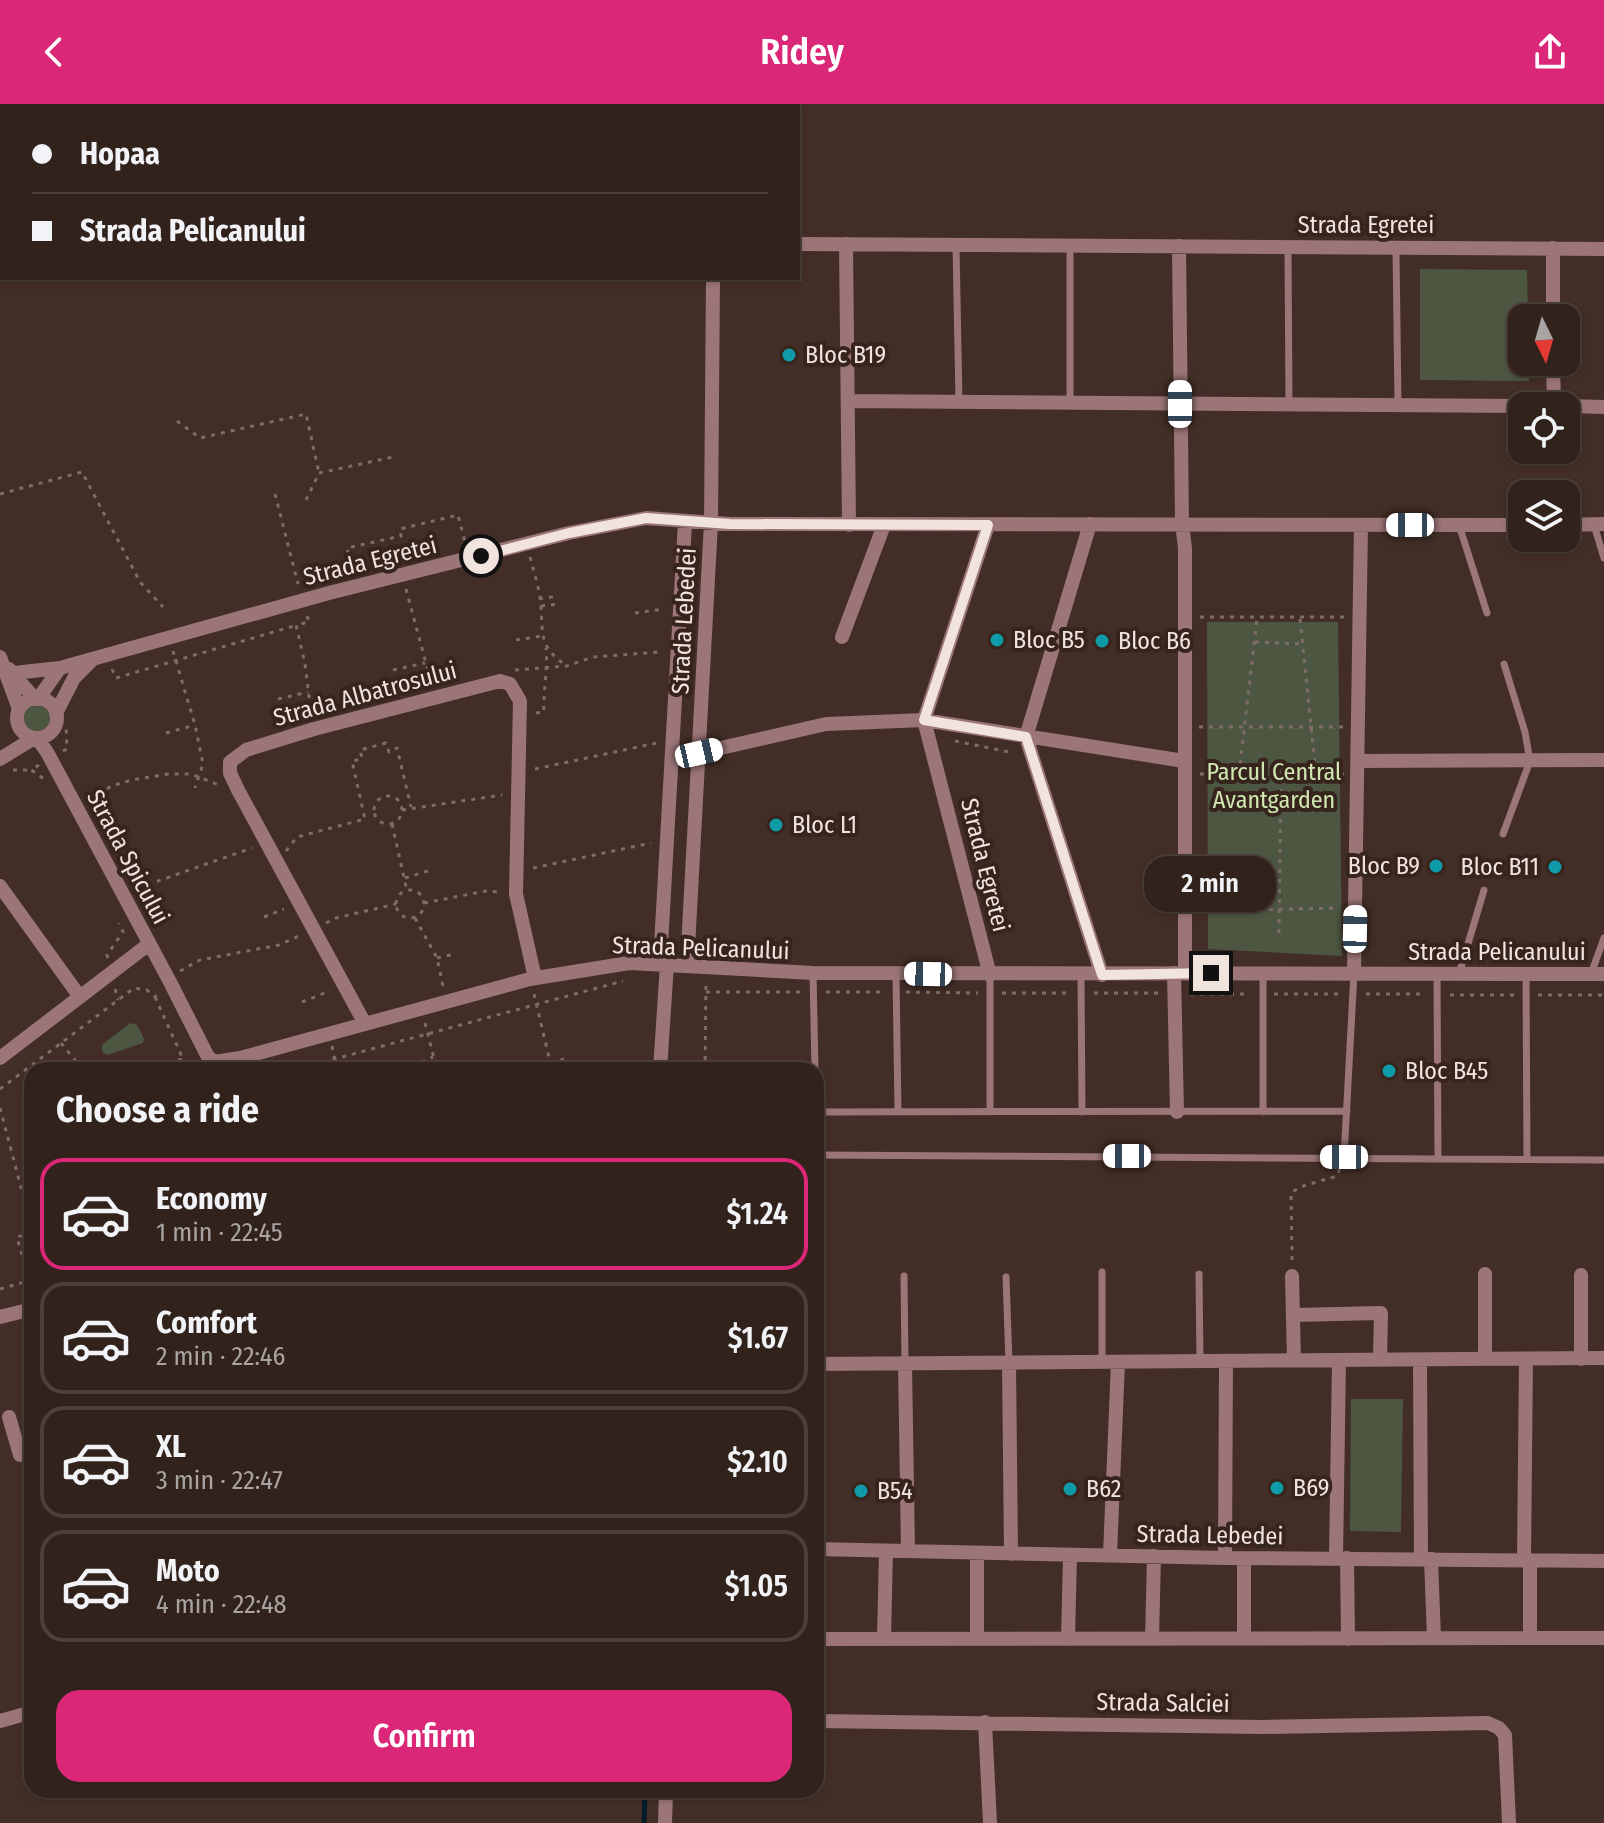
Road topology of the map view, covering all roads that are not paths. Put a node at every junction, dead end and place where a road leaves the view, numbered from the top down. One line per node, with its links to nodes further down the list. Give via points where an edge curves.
1 (800, 244): 2 (street, Strada Egretei)
2 (846, 244): 3 (street, Strada Egretei); 12 (street)
3 (956, 245): 4 (street, Strada Egretei); 13 (lane)
4 (1070, 245): 5 (street, Strada Egretei); 14 (lane)
5 (1179, 246): 6 (street, Strada Egretei); 15 (street)
6 (1288, 247): 7 (street, Strada Egretei); 16 (lane)
7 (1396, 247): 8 (street, Strada Egretei); 17 (lane)
8 (1553, 248): 9 (street, Strada Egretei); 11 (street)
9 (1604, 249)
10 (713, 280): 22 (street, Strada Lebedei)
11 (1553, 304)
12 (848, 401): 13 (street); 26 (street)
13 (959, 402): 14 (street)
14 (1070, 403): 15 (street)
15 (1180, 404): 16 (street); 24 (street)
16 (1289, 405): 17 (street)
17 (1398, 405): 18 (street)
18 (1508, 406)
19 (1580, 406): 20 (street)
20 (1604, 407)
21 (685, 522): 22 (street, Strada Egretei); 35 (street, Strada Egretei, via 646,518 527,544 169,636); 58 (street, Strada Lebedei)
22 (711, 523): 26 (street, Strada Egretei); 46 (street, Strada Lebedei)
23 (1090, 524): 24 (street, Strada Egretei); 28 (street, Strada Egretei); 44 (street)
24 (1182, 524): 29 (street, Strada Egretei); 51 (street)
25 (1599, 524): 32 (lane)
26 (849, 525): 27 (street, Strada Egretei)
27 (884, 525): 28 (street, Strada Egretei); 34 (street)
28 (988, 525): 42 (street)
29 (1361, 525): 30 (street, Strada Egretei); 52 (street)
30 (1459, 525): 31 (street, Strada Egretei); 33 (lane)
31 (1508, 525)
32 (1604, 558)
33 (1487, 613)
34 (842, 637)
35 (100, 663): 38 (street, Strada Egretei); 40 (street, via 74,678 63,694)
36 (6, 664): 38 (street); 39 (street); 41 (street)
37 (1504, 664): 50 (lane)
38 (60, 668): 39 (street)
39 (36, 699): 40 (street); 41 (street, via 28,700)
40 (61, 715): 43 (street)
41 (18, 716): 45 (street, via 23,733); 48 (street)
42 (924, 720): 44 (street); 46 (street, via 826,724); 69 (street, Strada Egretei)
43 (53, 731): 45 (street); 47 (street)
44 (1026, 737): 51 (street); 71 (street)
45 (36, 738): 47 (street, Strada Spicului); 48 (street)
46 (699, 753): 59 (street, Strada Lebedei)
47 (49, 755): 57 (street, Strada Spicului)
48 (4, 756)
49 (1604, 760): 50 (street)
50 (1530, 761): 52 (street); 53 (lane)
51 (1184, 768): 61 (street)
52 (1358, 768): 63 (street)
53 (1503, 834)
54 (0, 886): 73 (street)
55 (1484, 890): 66 (lane)
56 (1604, 938): 68 (lane)
57 (149, 944): 73 (street, Strada Spicului); 76 (street)
58 (664, 963): 59 (street, Strada Pelicanului); 72 (street, Strada Pelicanului, via 605,965); 78 (street, Strada Lebedei)
59 (687, 966): 60 (street, Strada Pelicanului)
60 (813, 973): 64 (street, Strada Pelicanului); 79 (lane)
61 (1179, 973): 62 (street, Strada Pelicanului); 71 (street, Strada Pelicanului); 85 (street, via 1174,993)
62 (1263, 973): 63 (street, Strada Pelicanului); 86 (lane)
63 (1354, 973): 65 (street, Strada Pelicanului); 80 (lane)
64 (896, 974): 69 (street, Strada Pelicanului); 82 (lane)
65 (1437, 974): 66 (street, Strada Pelicanului); 89 (lane)
66 (1459, 974): 67 (street, Strada Pelicanului)
67 (1526, 974): 68 (street, Strada Pelicanului); 90 (lane)
68 (1598, 974)
69 (990, 975): 70 (street, Strada Pelicanului); 83 (lane)
70 (1081, 975): 71 (street, Strada Pelicanului); 84 (lane)
71 (1102, 975)
72 (533, 978): 74 (street, Strada Pelicanului); 74 (street, Strada Albatrosului, via 516,894 518,695 500,681 314,729 235,755 230,762 238,790)
73 (80, 997): 75 (street, Strada Spicului)
74 (364, 1022): 77 (street, Strada Pelicanului)
75 (0, 1058)
76 (212, 1062)
77 (228, 1062)
78 (660, 1062)
79 (815, 1062)
80 (1347, 1111): 86 (lane); 88 (lane)
81 (824, 1112): 82 (lane)
82 (898, 1112): 83 (lane)
83 (990, 1112): 84 (lane)
84 (1082, 1112): 85 (lane)
85 (1177, 1112): 86 (lane)
86 (1263, 1112)
87 (824, 1155): 88 (lane)
88 (1344, 1157): 89 (lane)
89 (1438, 1158): 90 (lane)
90 (1527, 1159): 91 (lane)
91 (1604, 1160)
92 (1102, 1272): 112 (lane)
93 (1199, 1274): 110 (lane)
94 (1485, 1274): 103 (street)
95 (1581, 1275): 105 (street)
96 (904, 1276): 114 (lane)
97 (1292, 1276): 100 (street)
98 (1006, 1277): 115 (lane)
99 (24, 1311): 101 (street)
100 (1293, 1315): 106 (street); 108 (street, via 1381,1313)
101 (0, 1317)
102 (1604, 1358): 105 (street)
103 (1485, 1359): 104 (street); 109 (street)
104 (1526, 1359): 105 (street); 131 (street)
105 (1581, 1359)
106 (1294, 1360): 107 (street); 111 (street)
107 (1339, 1360): 108 (street); 129 (street)
108 (1380, 1360): 109 (street)
109 (1420, 1360): 130 (street)
110 (1200, 1361): 111 (street); 113 (street)
111 (1226, 1361): 127 (street)
112 (1102, 1362): 113 (street); 115 (street)
113 (1118, 1362): 125 (street)
114 (905, 1363): 115 (street); 116 (street); 121 (street)
115 (1009, 1363): 123 (street)
116 (824, 1364)
117 (9, 1417): 118 (street, via 20,1455)
118 (24, 1454)
119 (824, 1549): 120 (street, Strada Lebedei)
120 (886, 1551): 121 (street, Strada Lebedei); 137 (street)
121 (908, 1551): 122 (street, Strada Lebedei)
122 (977, 1553): 123 (street, Strada Lebedei); 138 (street)
123 (1011, 1554): 124 (street, Strada Lebedei)
124 (1070, 1555): 125 (street, Strada Lebedei); 139 (street)
125 (1110, 1555): 126 (street, Strada Lebedei)
126 (1154, 1556): 127 (street, Strada Lebedei); 140 (street)
127 (1225, 1558): 128 (street, Strada Lebedei)
128 (1244, 1558): 129 (street, Strada Lebedei); 141 (street)
129 (1342, 1558): 130 (street, Strada Lebedei); 142 (street)
130 (1426, 1559): 131 (street, Strada Lebedei); 133 (street)
131 (1527, 1560): 132 (street, Strada Lebedei); 134 (street)
132 (1604, 1561)
133 (1434, 1638): 134 (street); 142 (street)
134 (1530, 1638): 135 (street)
135 (1604, 1638)
136 (824, 1639): 137 (street)
137 (884, 1639): 138 (street)
138 (977, 1639): 139 (street)
139 (1068, 1639): 140 (street)
140 (1152, 1639): 141 (street)
141 (1244, 1639): 142 (street)
142 (1348, 1639)
143 (24, 1714): 144 (street)
144 (0, 1721)
145 (824, 1721): 146 (street, Strada Salciei)
146 (985, 1722): 149 (street); 150 (street, Strada Salciei, via 1263,1727 1488,1723 1505,1735)
147 (666, 1798): 148 (street)
148 (665, 1823)
149 (990, 1823)
150 (1509, 1823)

